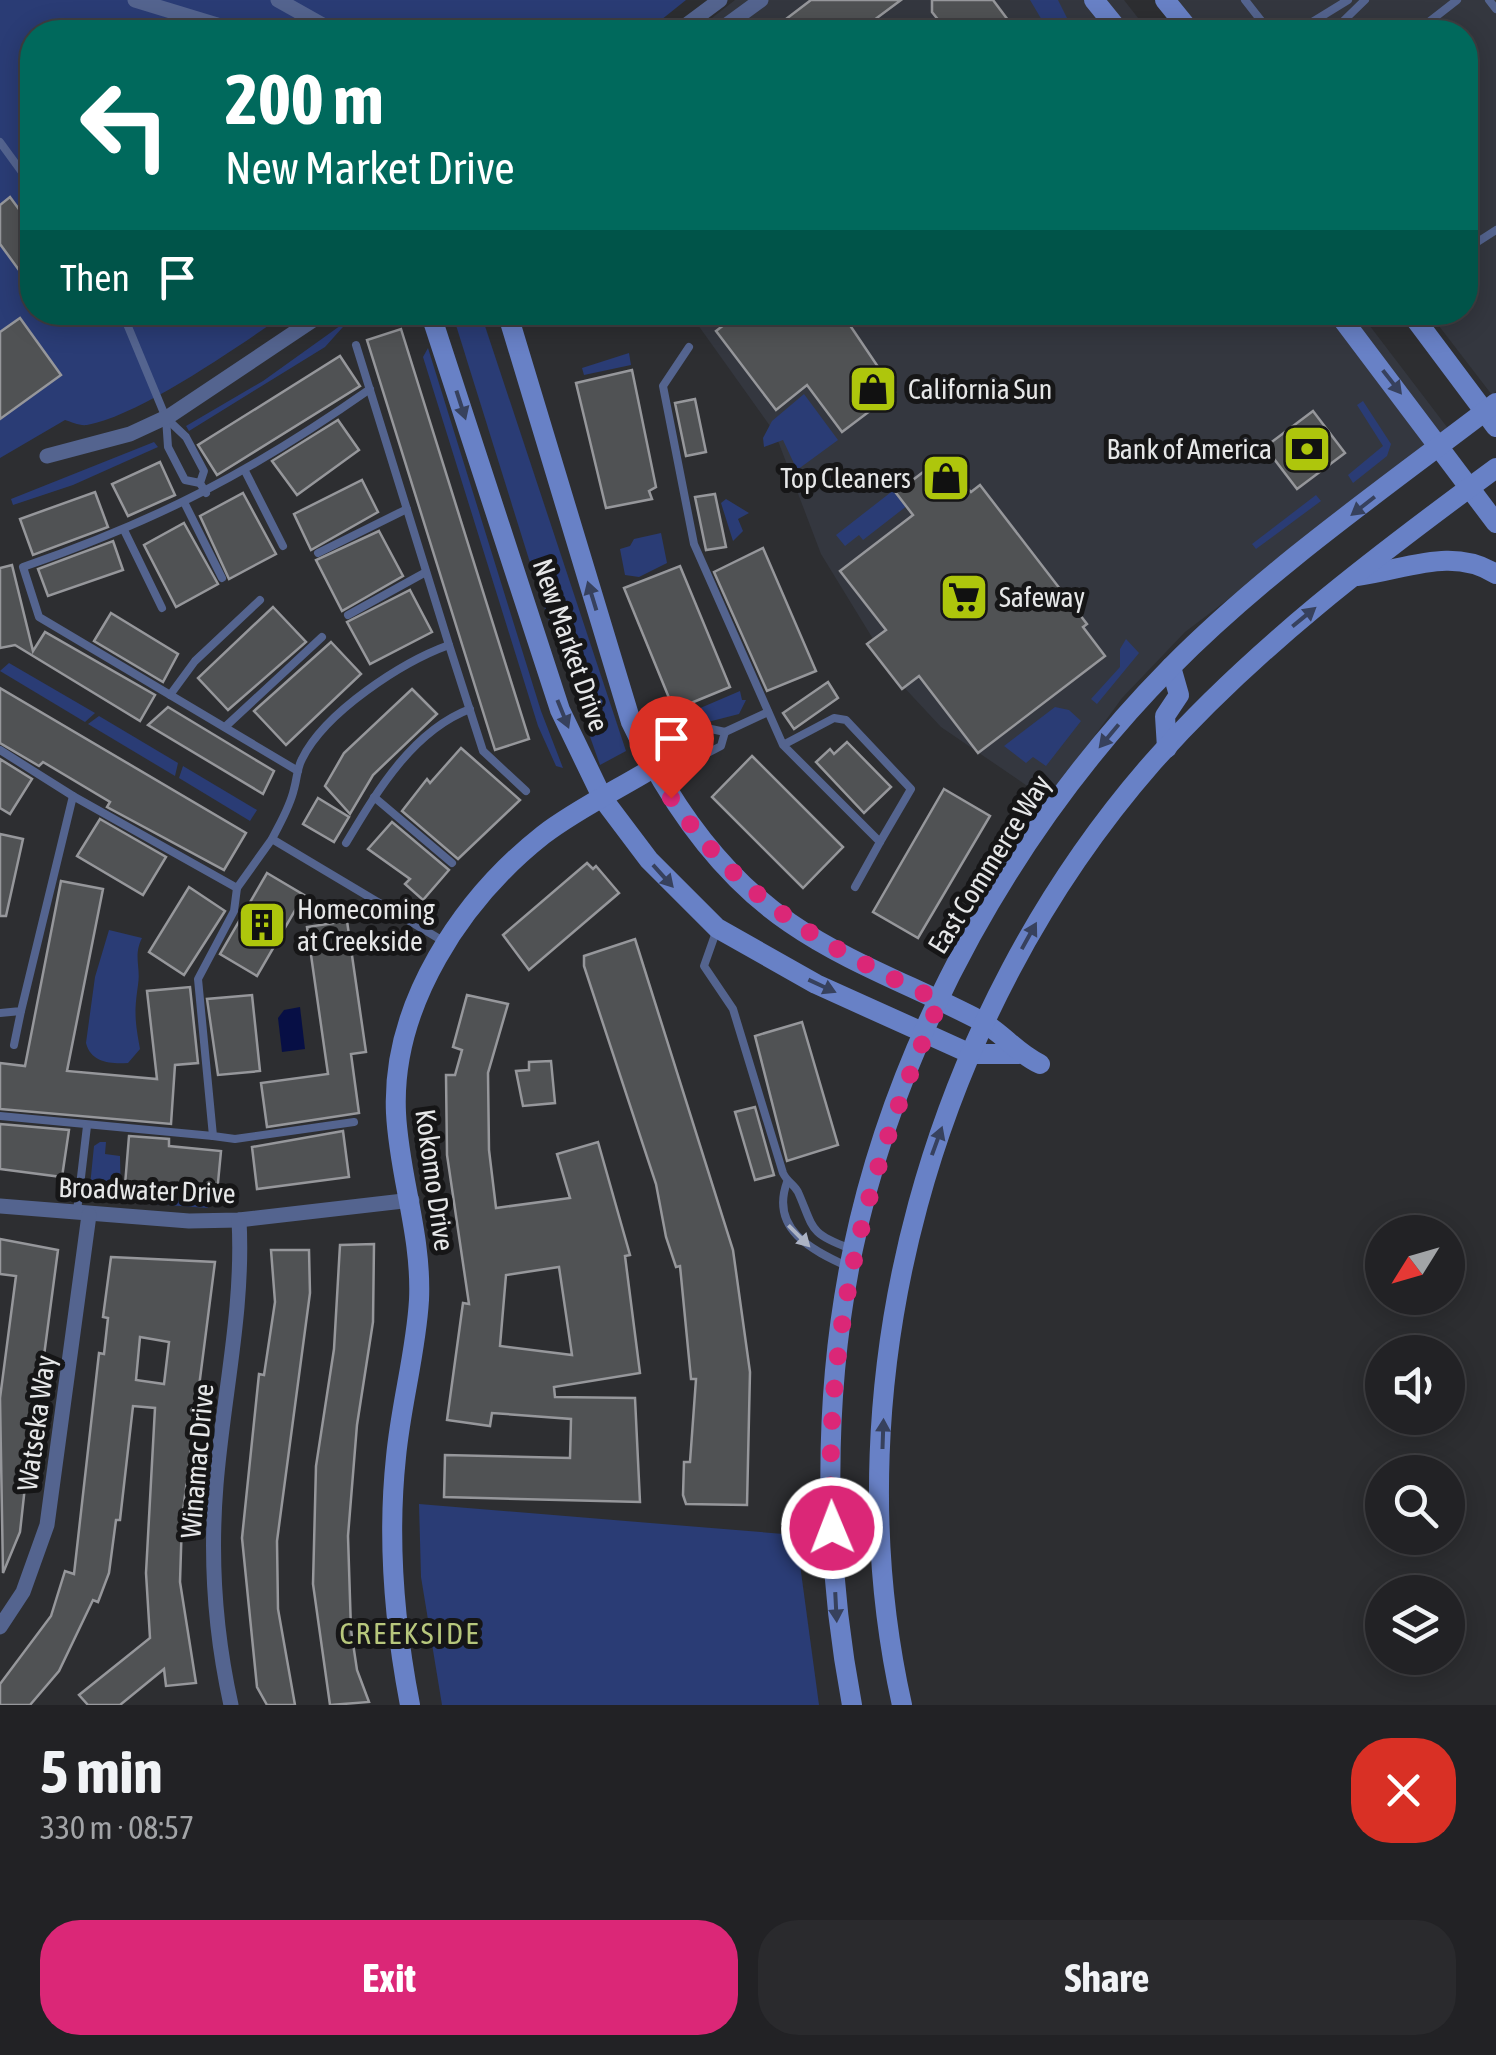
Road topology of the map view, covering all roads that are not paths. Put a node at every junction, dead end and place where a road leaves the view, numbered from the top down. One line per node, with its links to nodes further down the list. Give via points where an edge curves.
1 (136, 0): 12 (street)
2 (278, 0): 13 (street)
3 (720, 0): 14 (street)
4 (761, 0): 15 (street)
5 (1094, 0): 16 (main road)
6 (1165, 0): 17 (main road)
7 (1348, 0): 18 (lane)
8 (1365, 0): 19 (lane)
9 (1457, 0): 20 (lane)
10 (1488, 0): 11 (lane)
11 (1496, 9)
12 (201, 20)
13 (314, 20)
14 (693, 20)
15 (734, 20)
16 (1110, 20)
17 (1181, 20)
18 (1316, 20)
19 (1344, 20)
20 (1431, 20)
21 (0, 142): 22 (lane)
22 (20, 170)
23 (127, 325): 33 (lane)
24 (306, 325): 33 (street)
25 (434, 325): 73 (main road, New Market Drive, one-way to 73, via 560,710)
26 (511, 325): 68 (main road, New Market Drive, one-way to 26, via 618,683)
27 (1347, 325): 34 (main road, one-way to 34)
28 (1420, 325): 32 (main road)
29 (356, 344): 31 (lane)
30 (689, 347): 61 (lane, via 663,386 694,544)
31 (370, 389): 39 (lane); 44 (lane)
32 (1492, 414): 34 (main road, East Commerce Way)
33 (166, 418): 35 (lane); 36 (street); 37 (lane, via 168,447)
34 (1440, 446): 41 (main road); 58 (main road, East Commerce Way, one-way to 58, via 1248,596)
35 (196, 455): 37 (lane); 40 (lane, via 204,471)
36 (47, 456)
37 (178, 465): 40 (lane, via 186,480)
38 (1496, 468): 41 (main road)
39 (245, 471): 42 (lane); 47 (lane)
40 (200, 483): 42 (lane)
41 (1470, 487): 45 (main road); 51 (main road)
42 (206, 493): 43 (lane)
43 (186, 504): 46 (lane); 52 (lane)
44 (407, 509): 48 (lane); 49 (lane)
45 (1496, 522)
46 (124, 530): 54 (lane); 59 (lane, via 23,567 38,616)
47 (284, 546)
48 (318, 552)
49 (426, 572): 55 (lane); 57 (lane)
50 (1496, 574): 51 (main road, via 1445,558)
51 (1355, 576): 65 (main road, one-way to 51, via 1254,658)
52 (222, 578)
53 (260, 600): 59 (lane)
54 (162, 608)
55 (348, 615)
56 (322, 637): 62 (lane)
57 (449, 644): 60 (lane); 69 (lane, via 374,683 313,742)
58 (1171, 667): 65 (main road, via 1179,695 1165,716); 82 (main road, East Commerce Way, one-way to 82, via 1052,809)
59 (170, 694): 62 (lane)
60 (470, 710): 70 (lane, via 483,751); 72 (lane, via 446,718)
61 (768, 712): 63 (lane); 64 (lane)
62 (225, 728): 69 (lane)
63 (725, 732): 67 (lane, via 711,729); 67 (lane, via 714,751 698,758)
64 (783, 745): 75 (lane); 75 (lane, via 834,718 846,720 911,789)
65 (1167, 748): 85 (main road, one-way to 65, via 1067,874)
66 (0, 750): 71 (lane)
67 (686, 753): 68 (lane)
68 (654, 768): 73 (main road, Kokomo Drive); 82 (main road, New Market Drive, via 690,826 777,912 864,966)
69 (298, 771): 74 (lane)
70 (526, 791)
71 (73, 796): 79 (lane); 83 (lane)
72 (374, 796): 76 (lane); 77 (lane)
73 (603, 798): 80 (main road, New Market Drive, one-way to 80, via 649,860); 81 (main road, Kokomo Drive, via 519,857)
74 (272, 840): 79 (lane); 81 (lane)
75 (880, 842): 78 (lane)
76 (346, 843)
77 (452, 863)
78 (855, 887)
79 (237, 888): 94 (lane, via 234,911 198,979)
80 (717, 928): 86 (main road, New Market Drive, one-way to 86, via 816,984); 95 (lane, via 704,966 732,1008)
81 (447, 944): 96 (main road, Kokomo Drive, via 420,993 398,1069 399,1148)
82 (940, 1001): 85 (main road, New Market Drive); 86 (main road, East Commerce Way)
83 (20, 1010): 84 (lane); 87 (lane)
84 (0, 1013)
85 (985, 1023): 88 (main road); 89 (main road, New Market Drive)
86 (926, 1033): 88 (main road, New Market Drive); 100 (main road, East Commerce Way, via 890,1120)
87 (14, 1045)
88 (970, 1054): 89 (main road, New Market Drive); 105 (main road, one-way to 88, via 885,1584 884,1410 911,1230)
89 (1018, 1054): 90 (main road, New Market Drive)
90 (1040, 1064)
91 (0, 1116): 93 (lane)
92 (354, 1122): 94 (lane, via 235,1139)
93 (87, 1126): 94 (lane); 98 (lane)
94 (213, 1136)
95 (787, 1182): 100 (lane, via 810,1227); 100 (lane, one-way to 100, via 782,1207 793,1234)
96 (412, 1200): 99 (street, Broadwater Drive); 103 (main road, Kokomo Drive, via 418,1301 391,1542)
97 (0, 1206): 98 (street, Broadwater Drive)
98 (83, 1215): 99 (street, Broadwater Drive); 101 (street, Watseka Way, via 47,1526 23,1592)
99 (239, 1220): 102 (street, Winamac Drive, via 240,1300 213,1545)
100 (852, 1258): 104 (main road, East Commerce Way, one-way to 104, via 830,1495 837,1628)
101 (0, 1627)
102 (231, 1705)
103 (410, 1705)
104 (852, 1705)
105 (902, 1705)

